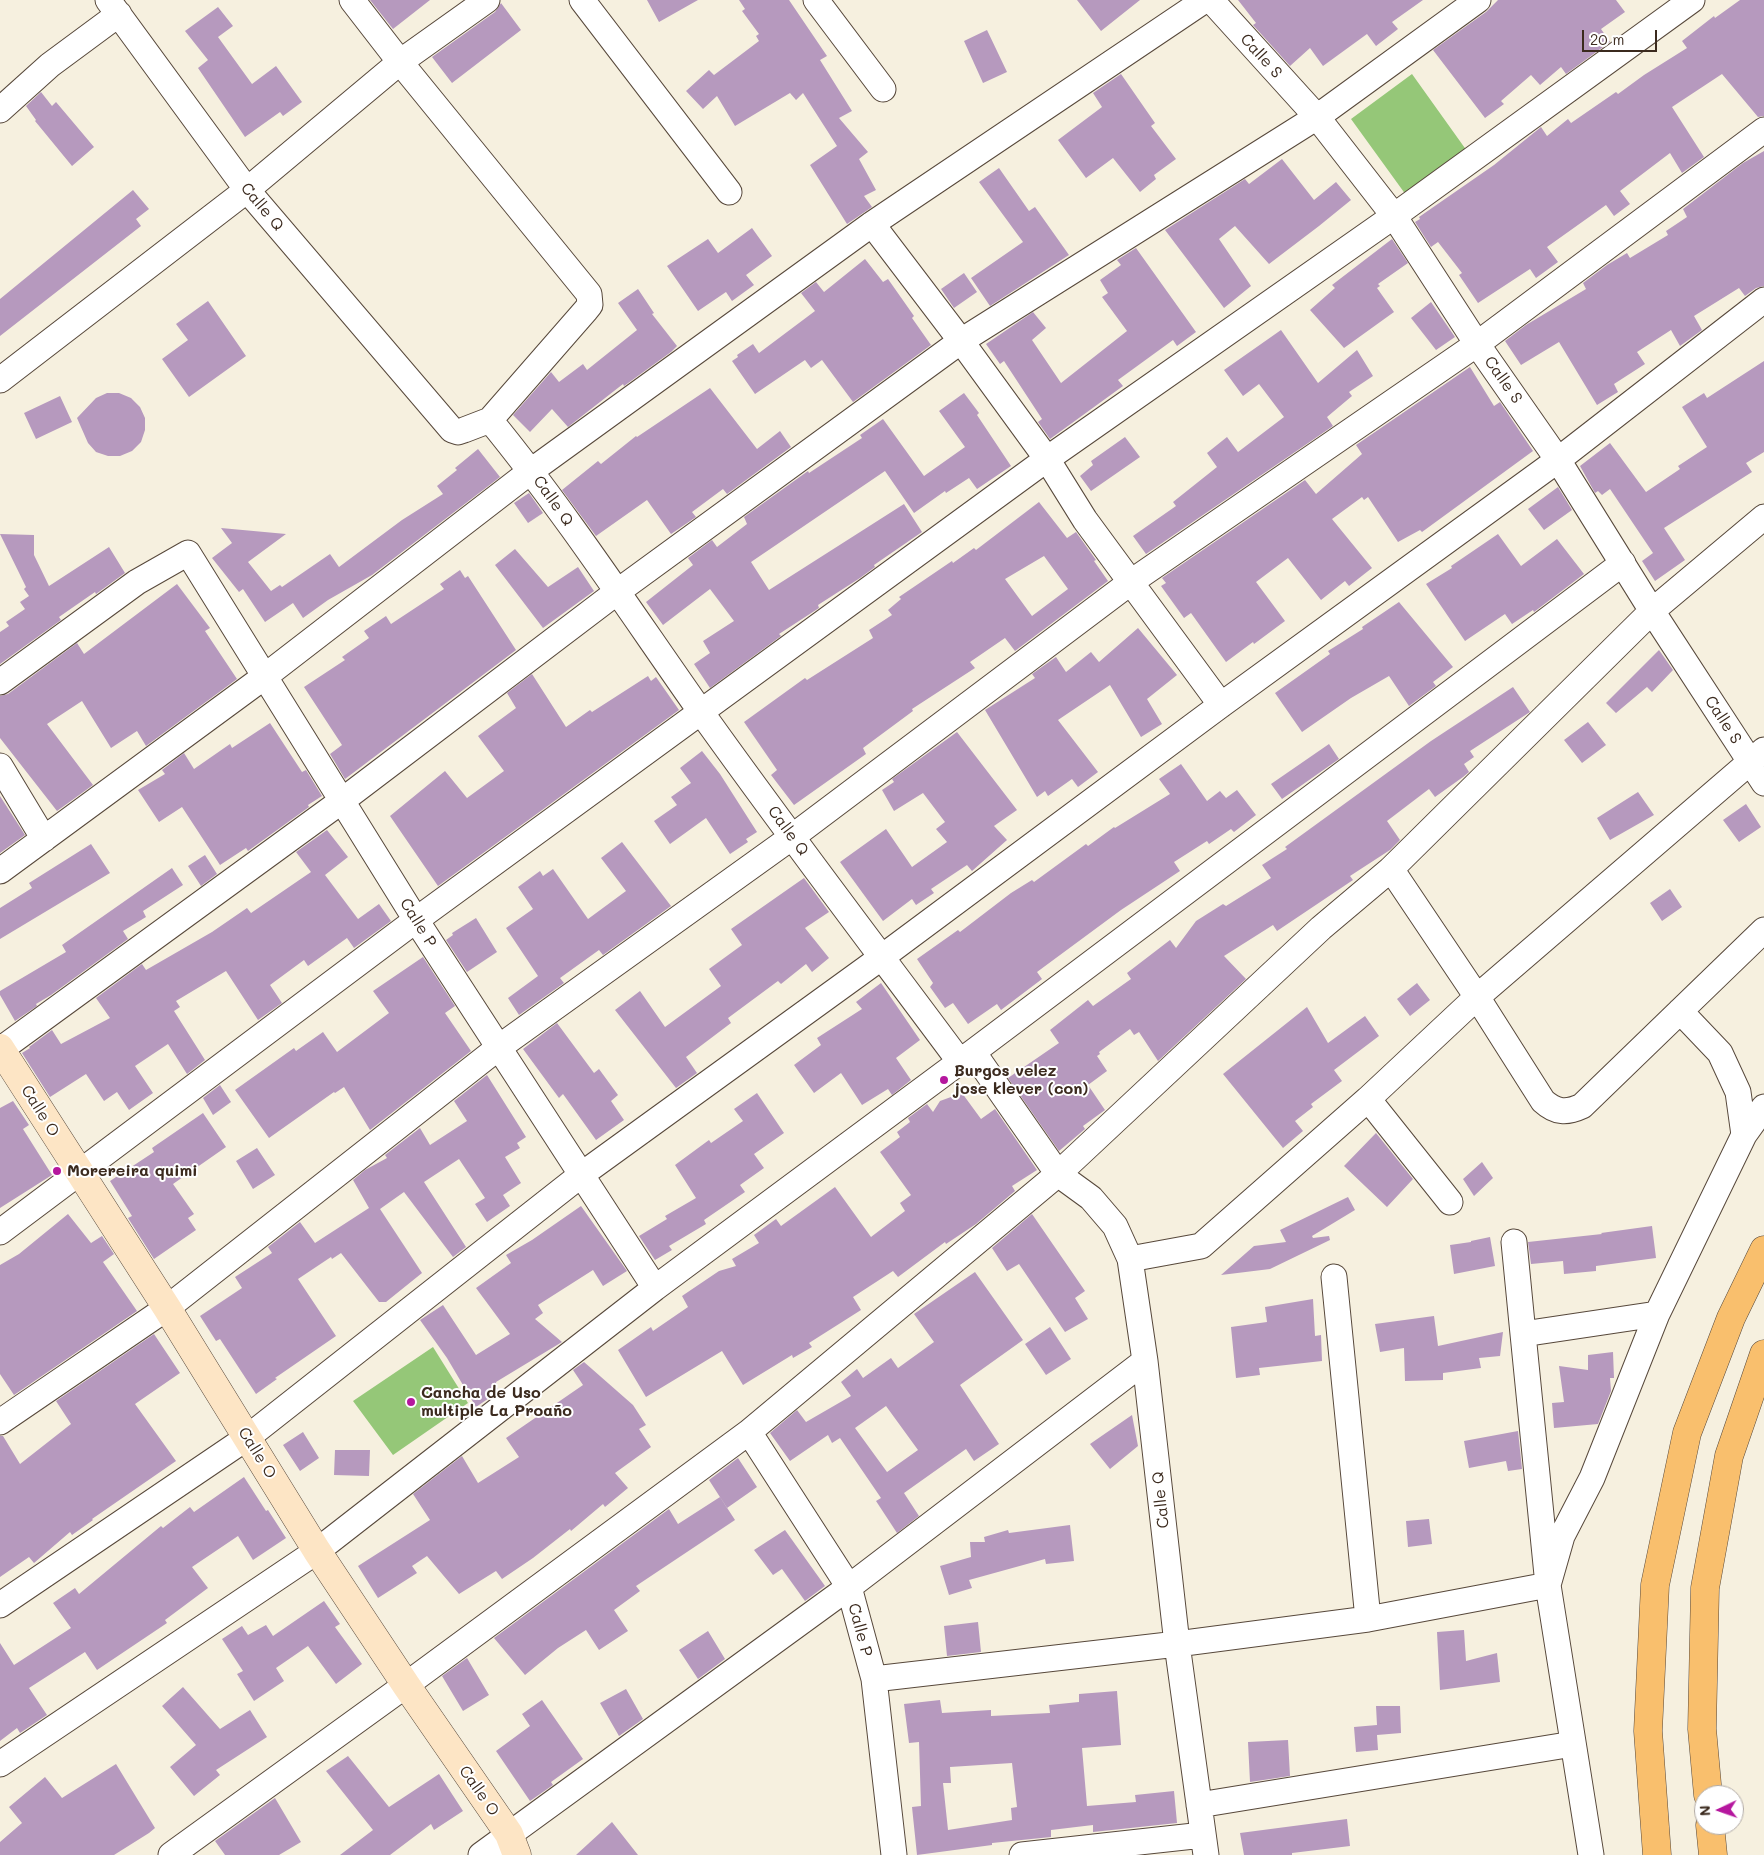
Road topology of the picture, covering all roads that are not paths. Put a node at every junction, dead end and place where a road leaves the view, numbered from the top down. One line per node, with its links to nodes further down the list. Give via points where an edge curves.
1 (352, 0): 10 (street)
2 (488, 0): 10 (street)
3 (582, 0): 16 (street)
4 (816, 0): 11 (street)
5 (1205, 0): 18 (street)
6 (1211, 0): 13 (street, Calle S)
7 (1478, 0): 13 (street)
8 (1692, 0): 17 (street)
9 (113, 7): 12 (street); 15 (street, Calle Q)
10 (400, 62): 15 (street); 23 (street, via 589,294 590,305)
11 (882, 89)
12 (0, 110)
13 (1317, 117): 17 (street, Calle S); 20 (street)
14 (1764, 130): 21 (street)
15 (246, 190): 22 (street); 23 (street, Calle Q, via 452,430 458,432)
16 (728, 192)
17 (1394, 216): 21 (street, Calle S); 24 (street)
18 (872, 224): 20 (street); 26 (street)
19 (1764, 300): 25 (street)
20 (961, 341): 24 (street); 30 (street)
21 (1478, 344): 25 (street, Calle S); 29 (street)
22 (0, 380)
23 (490, 420): 26 (street, Calle Q)
24 (1047, 460): 29 (street, via 1085,520); 35 (street)
25 (1558, 460): 28 (street, Calle S); 34 (street)
26 (531, 471): 30 (street, Calle Q); 32 (street)
27 (1764, 517): 31 (street)
28 (1623, 564): 31 (street, Calle S); 51 (street)
29 (1131, 582): 34 (street); 40 (street)
30 (617, 592): 35 (street, Calle Q); 39 (street)
31 (1652, 611): 36 (street, Calle S); 42 (street)
32 (264, 677): 33 (street, Calle P, via 188,553 137,582); 39 (street, Calle P); 41 (street)
33 (0, 682)
34 (1221, 704): 46 (street)
35 (702, 713): 40 (street, Calle Q); 44 (street)
36 (1757, 756): 38 (street, Calle S); 47 (street)
37 (0, 766): 41 (street)
38 (1764, 783)
39 (343, 800): 44 (street, Calle P); 50 (street)
40 (792, 837): 46 (street, Calle Q); 49 (street)
41 (44, 839): 43 (street)
42 (1391, 869): 47 (street); 56 (street, via 1321,928)
43 (0, 871)
44 (416, 920): 49 (street, Calle P); 55 (street)
45 (1764, 930): 48 (street)
46 (882, 956): 51 (street, Calle Q); 57 (street)
47 (1477, 997): 48 (street, via 1543,1101 1549,1107 1562,1111 1582,1106); 52 (street)
48 (1680, 1011): 54 (street, via 1720,1053 1738,1092)
49 (498, 1048): 57 (street, Calle P); 65 (street)
50 (0, 1049): 55 (street, Calle O)
51 (967, 1057): 56 (street, Calle Q); 64 (street)
52 (1368, 1099): 58 (street); 62 (street, via 1201,1246)
53 (1764, 1107): 54 (street)
54 (1744, 1135): 66 (street)
55 (79, 1173): 59 (street); 65 (street, Calle O)
56 (1058, 1174): 62 (street, Calle Q, via 1091,1198 1115,1226); 71 (street)
57 (581, 1175): 64 (street, Calle P); 72 (street)
58 (1450, 1202)
59 (0, 1232)
60 (1514, 1242): 67 (street)
61 (1764, 1250): 94 (highway, via 1731,1318 1687,1433 1655,1585 1648,1731)
62 (1130, 1259): 69 (street, Calle Q)
63 (1334, 1277): 77 (street)
64 (655, 1288): 73 (street)
65 (167, 1308): 70 (street); 72 (street, Calle O)
66 (1658, 1314): 67 (street); 74 (street, via 1592,1478 1562,1536)
67 (1523, 1334): 74 (street)
68 (1764, 1354): 83 (highway, via 1729,1456 1705,1588 1702,1728)
69 (1145, 1362): 75 (street); 78 (street, Calle Q)
70 (0, 1422)
71 (749, 1432): 75 (street, Calle P); 80 (street)
72 (248, 1437): 73 (street, Calle O); 76 (street)
73 (318, 1551): 80 (street, Calle O); 82 (street)
74 (1548, 1585): 77 (street); 81 (street)
75 (849, 1587): 79 (street, Calle P); 86 (street)
76 (0, 1605)
77 (1368, 1619): 78 (street)
78 (1177, 1644): 79 (street); 84 (street, Calle Q)
79 (874, 1679): 91 (street, Calle P)
80 (406, 1685): 86 (street, Calle O); 88 (street)
81 (1573, 1744): 84 (street); 93 (street)
82 (0, 1764)
83 (1707, 1785)
84 (1199, 1805): 87 (street, Calle Q)
85 (1711, 1835): 95 (highway)
86 (513, 1844): 90 (street)
87 (1204, 1845): 92 (street)
88 (202, 1846): 89 (street)
89 (171, 1855)
90 (480, 1855)
91 (894, 1855)
92 (1022, 1855)
93 (1591, 1855)
94 (1658, 1855)
95 (1713, 1855)

